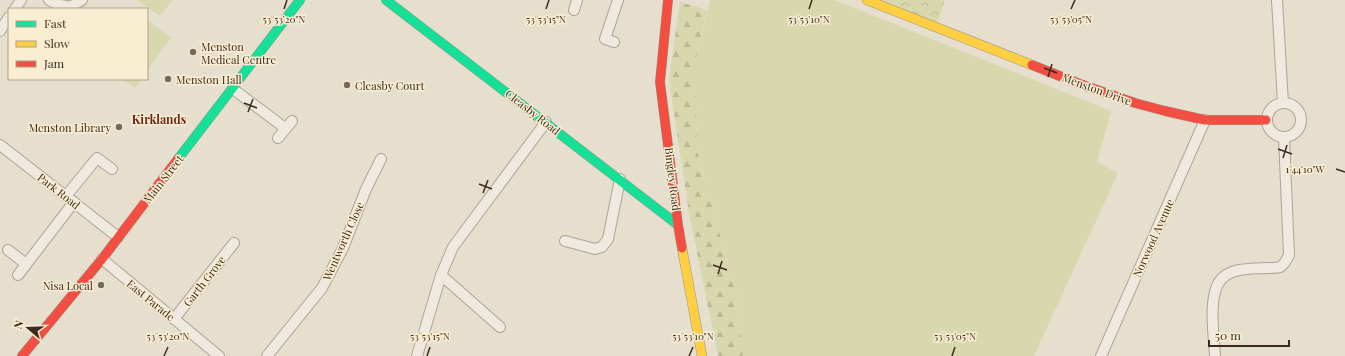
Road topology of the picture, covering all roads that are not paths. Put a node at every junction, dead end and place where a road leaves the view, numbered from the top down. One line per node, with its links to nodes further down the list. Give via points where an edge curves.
1 (49, 0): 2 (street, via 70,7)
2 (82, 0)
3 (300, 0): 12 (street, Main Street)
4 (386, 0): 16 (street, Cleasby Road)
5 (618, 0): 11 (street, via 605,39)
6 (668, 0): 24 (street, Bingley Road, via 660,82)
7 (867, 0): 14 (street, Menston Drive, via 1080,84 1135,103)
8 (1277, 0): 13 (street)
9 (8, 19): 10 (street)
10 (0, 31)
11 (614, 42)
12 (233, 89): 18 (street, via 289,125); 25 (street, Main Street)
13 (1283, 102): 15 (street, via 1271,108); 17 (street, via 1297,109 1301,122 1296,132)
14 (1205, 120): 15 (street, Menston Drive); 40 (street, Norwood Avenue)
15 (1266, 120): 17 (street, via 1273,134)
16 (546, 122): 22 (street, Cleasby Road); 32 (street, via 453,247)
17 (1284, 137): 41 (street, via 1289,255 1279,268 1235,270 1219,281 1213,302)
18 (278, 138)
19 (0, 145): 23 (street, Park Road)
20 (381, 159): 37 (street, Wentworth Close, via 322,288)
21 (112, 169): 23 (street, via 97,158)
22 (620, 179): 24 (street, Cleasby Road); 26 (street, via 608,239 602,247 595,249)
23 (70, 199): 25 (street, Park Road); 30 (street)
24 (678, 225): 39 (street, Bingley Road)
25 (118, 237): 29 (street, Main Street)
26 (565, 241)
27 (234, 243): 33 (street, Garth Grove)
28 (8, 250): 30 (street)
29 (102, 259): 33 (street, East Parade); 35 (street, Main Street)
30 (26, 264): 31 (street)
31 (18, 275)
32 (441, 275): 34 (street); 38 (street)
33 (174, 319): 36 (street, East Parade)
34 (500, 327)
35 (22, 356)
36 (219, 356)
37 (267, 356)
38 (417, 356)
39 (702, 356)
40 (1101, 356)
41 (1215, 356)

